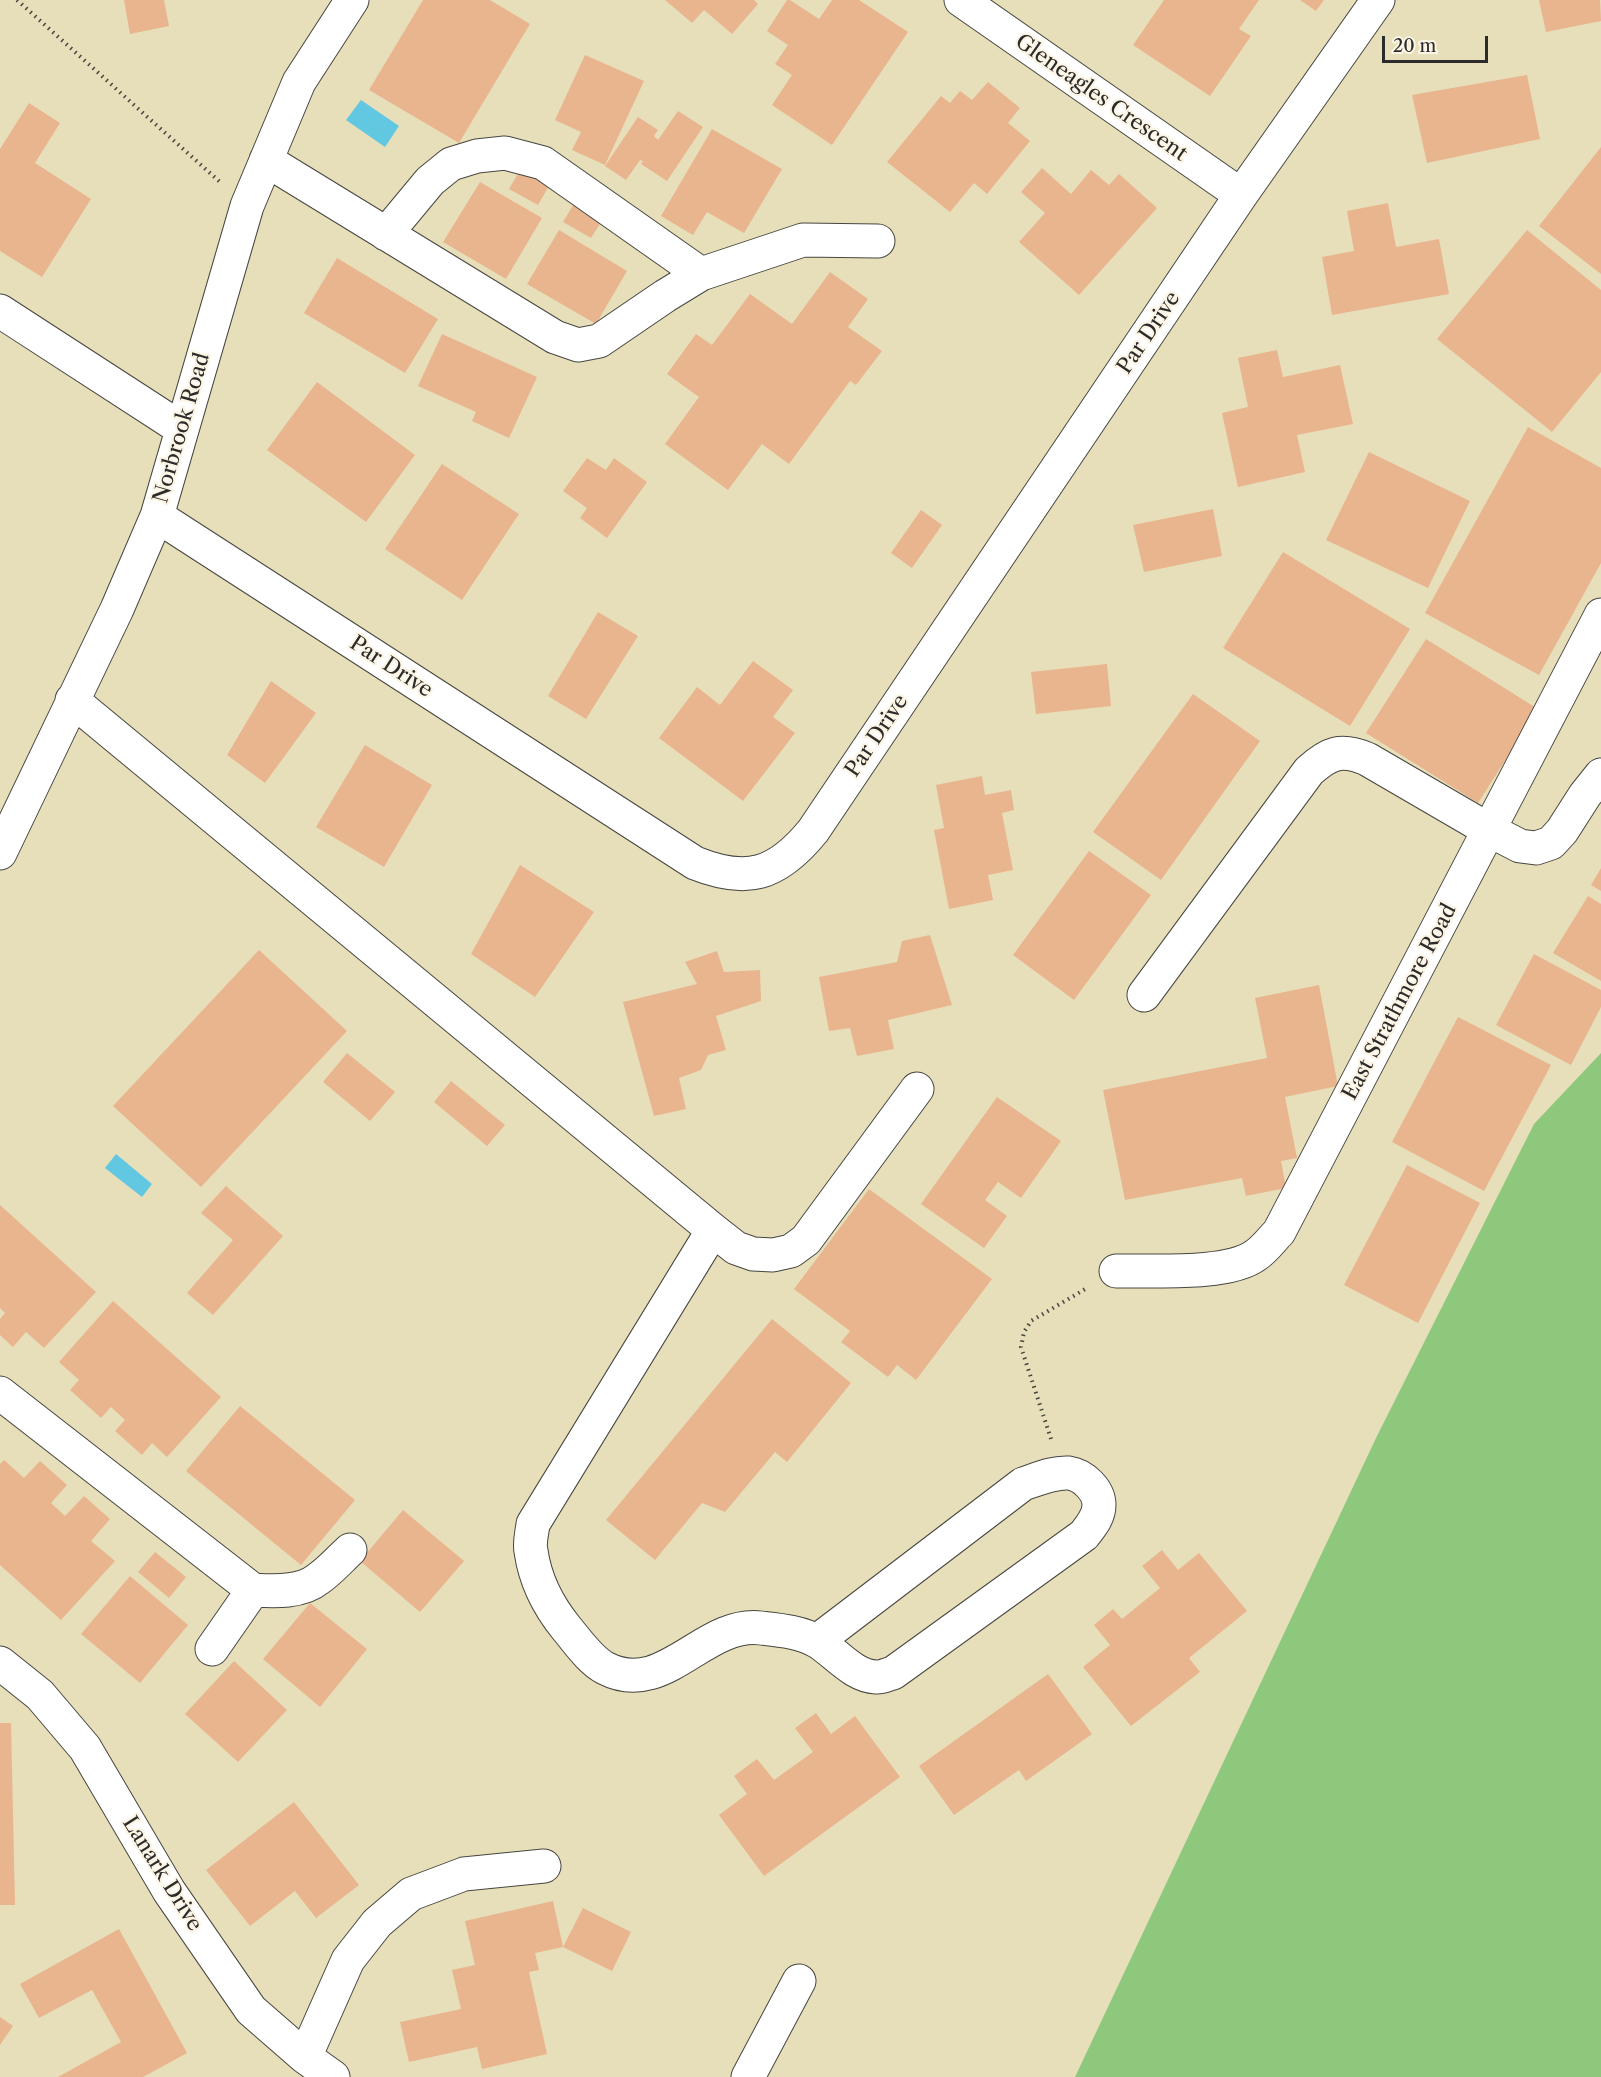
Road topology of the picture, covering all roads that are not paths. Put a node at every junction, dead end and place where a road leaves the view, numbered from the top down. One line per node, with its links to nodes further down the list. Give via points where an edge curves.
1 (352, 0): 4 (street, Norbrook Road, via 299,82)
2 (961, 0): 5 (street, Gleneagles Crescent)
3 (1378, 0): 5 (street, Par Drive)
4 (266, 160): 6 (street); 10 (street, Norbrook Road, via 247,206)
5 (1241, 195): 11 (street, Par Drive, via 813,831 796,852 773,867 747,874 720,873 695,863)
6 (386, 234): 8 (street, via 555,337 578,345 599,341); 8 (street, via 430,180 451,164 505,153 543,163)
7 (878, 241): 8 (street, via 803,240)
8 (701, 274)
9 (0, 311): 10 (street)
10 (182, 429): 11 (street, Norbrook Road)
11 (157, 516): 13 (street, Norbrook Road)
12 (1601, 615): 15 (street, East Strathmore Road)
13 (72, 700): 16 (street, Norbrook Road); 19 (street)
14 (1601, 775): 15 (street, via 1551,843 1536,848 1520,846)
15 (1489, 830): 17 (street, via 1353,753 1337,753 1322,759 1309,771); 20 (street, East Strathmore Road, via 1279,1232 1256,1256 1234,1265)
16 (0, 853)
17 (1144, 995)
18 (917, 1089): 19 (street, via 806,1240 791,1251 773,1256 753,1254 736,1248)
19 (713, 1230): 24 (street, via 533,1524 530,1550 551,1609 603,1667 623,1675 645,1675 668,1667 728,1631 750,1627 785,1631)
20 (1116, 1271)
21 (0, 1393): 23 (street)
22 (350, 1550): 23 (street, via 317,1581 298,1588)
23 (253, 1590): 25 (street)
24 (817, 1641): 24 (street, via 1023,1484 1071,1473 1084,1478 1094,1491 1099,1505 1084,1535 894,1672 877,1678 863,1674)
25 (212, 1649)
26 (0, 1662): 29 (street, Lanark Drive, via 40,1695 86,1748 169,1891 251,2010)
27 (544, 1866): 29 (street, via 464,1874 411,1894 376,1923 348,1960)
28 (799, 1981): 31 (street)
29 (305, 2057): 30 (street, Lanark Drive)
30 (333, 2077)
31 (748, 2077)

